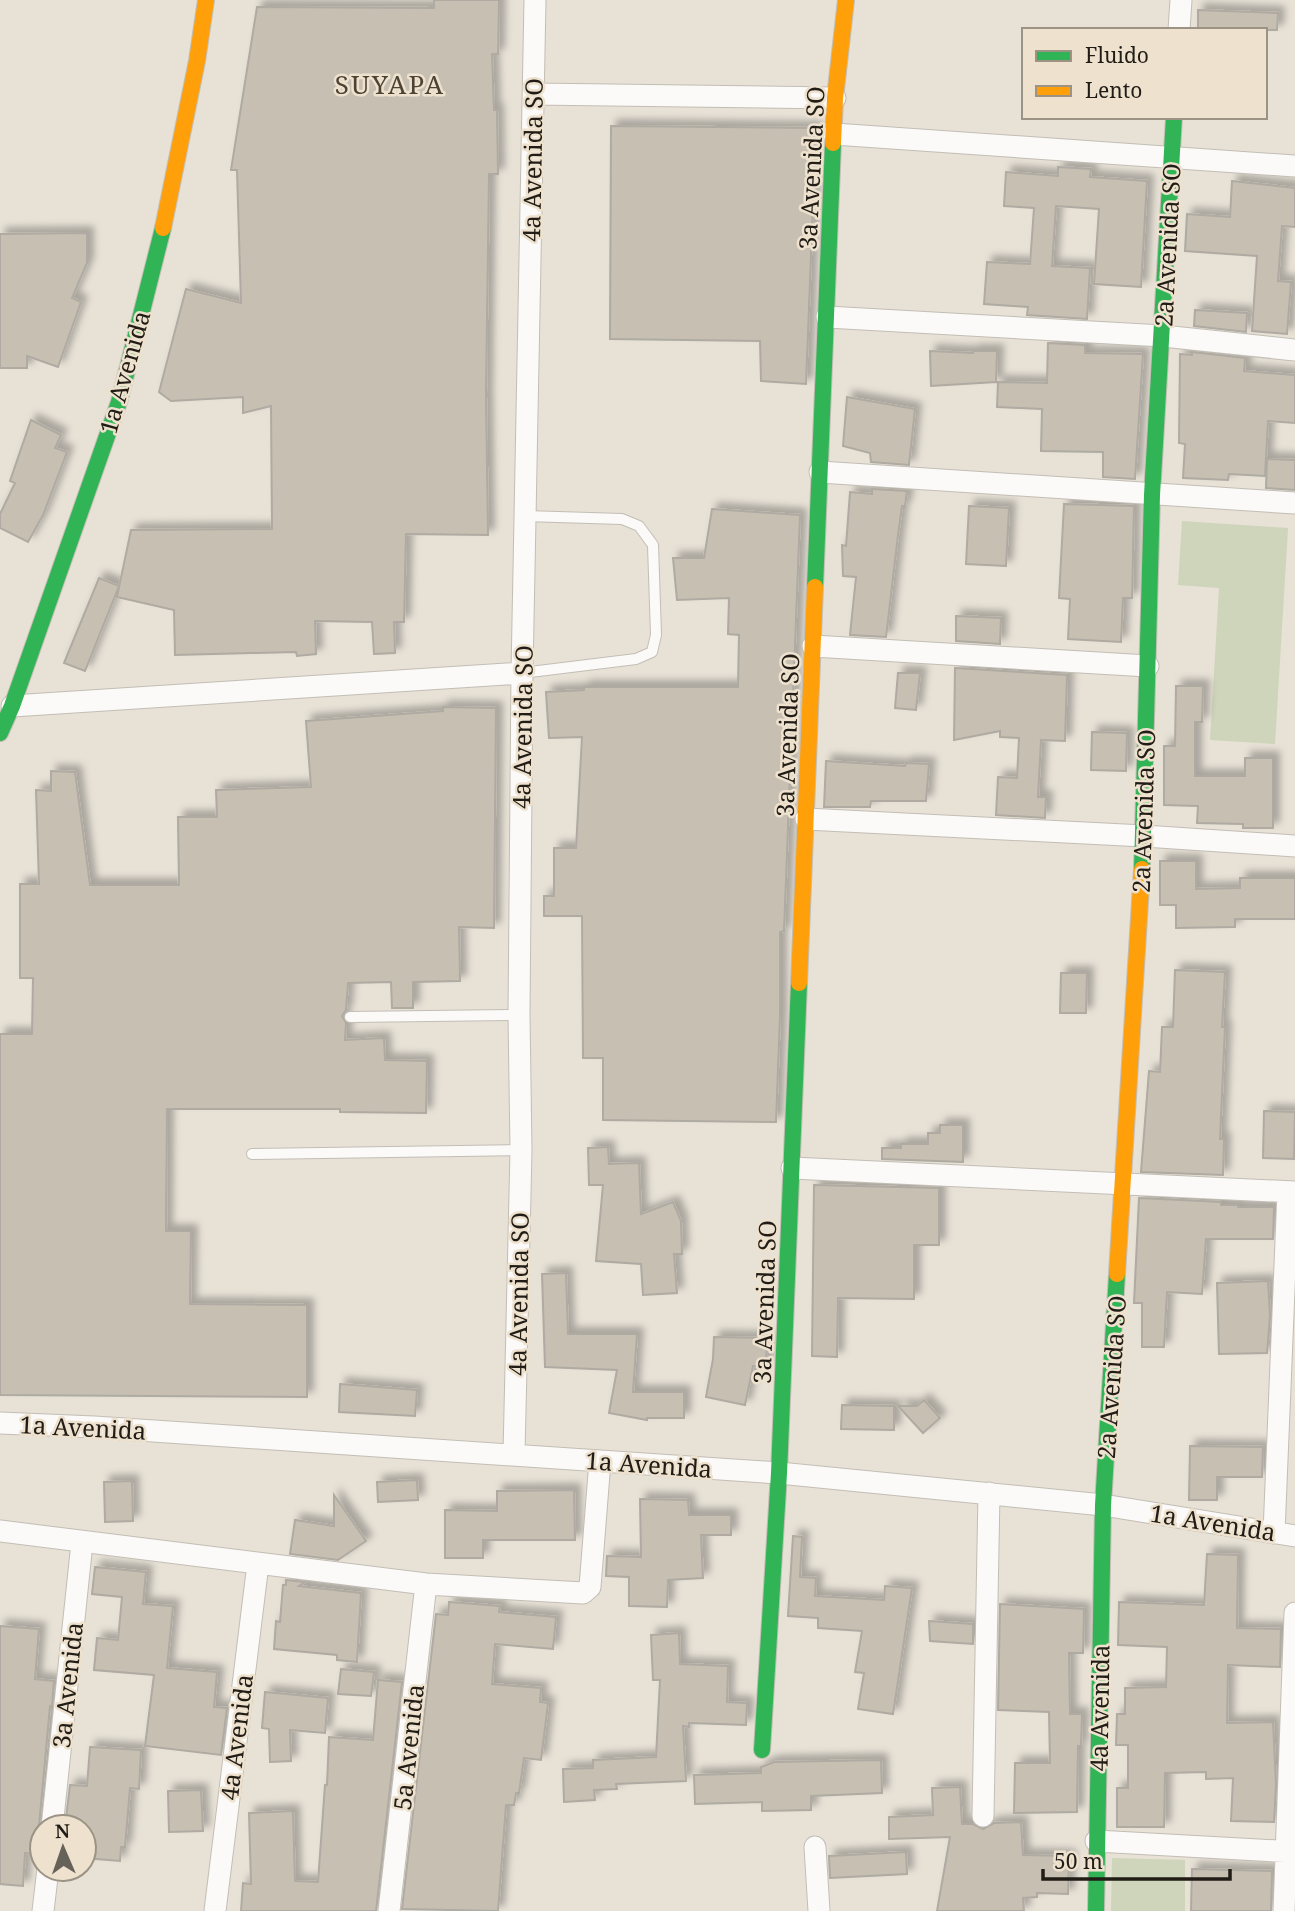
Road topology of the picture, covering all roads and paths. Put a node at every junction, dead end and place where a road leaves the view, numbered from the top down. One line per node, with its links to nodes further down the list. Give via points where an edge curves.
1 (206, 0): 22 (street, 1a Avenida, via 169,204 118,402)
2 (535, 0): 6 (street, 4a Avenida SO)
3 (846, 0): 7 (street, 3a Avenida SO)
4 (1181, 0): 5 (street)
5 (1179, 28)
6 (534, 94): 7 (street); 18 (street, 4a Avenida SO)
7 (835, 98): 9 (street, 3a Avenida SO)
8 (1174, 119): 10 (street, 2a Avenida SO)
9 (834, 134): 10 (street); 12 (street, 3a Avenida SO)
10 (1171, 159): 11 (street); 13 (street, 2a Avenida SO)
11 (1295, 166)
12 (827, 317): 13 (street); 15 (street, 3a Avenida SO)
13 (1163, 336): 14 (street); 16 (street, 2a Avenida SO)
14 (1295, 350)
15 (820, 472): 16 (street); 19 (street, 3a Avenida SO)
16 (1152, 495): 17 (street); 20 (street, 2a Avenida SO)
17 (1295, 503)
18 (525, 516): 21 (street, 4a Avenida SO); 21 (lane, via 622,519 639,526 653,545 656,635 652,652 636,659)
19 (813, 646): 20 (street); 24 (street, 3a Avenida SO)
20 (1148, 666): 25 (street, 2a Avenida SO)
21 (522, 673): 22 (street); 27 (street, 4a Avenida SO)
22 (6, 706): 23 (street, 1a Avenida)
23 (0, 733)
24 (806, 819): 25 (street); 31 (street, 3a Avenida SO)
25 (1144, 836): 26 (street); 32 (street, 2a Avenida SO)
26 (1295, 846)
27 (519, 1015): 28 (lane); 29 (street, 4a Avenida SO)
28 (350, 1017)
29 (521, 1150): 30 (lane); 36 (street, 4a Avenida SO)
30 (252, 1154)
31 (792, 1168): 32 (street); 38 (street, 3a Avenida SO)
32 (1123, 1184): 33 (street); 40 (street, 2a Avenida SO)
33 (1292, 1192): 34 (street)
34 (1287, 1359): 42 (street)
35 (0, 1423): 36 (street, 1a Avenida)
36 (514, 1454): 37 (street, 1a Avenida)
37 (600, 1461): 38 (street, 1a Avenida); 46 (street, via 587,1591)
38 (779, 1472): 39 (street, 1a Avenida); 48 (street, 3a Avenida SO)
39 (989, 1493): 40 (street, 1a Avenida); 50 (street)
40 (1103, 1505): 42 (street, 1a Avenida); 51 (street, 4a Avenida)
41 (0, 1531): 44 (street)
42 (1274, 1533): 43 (street, 1a Avenida)
43 (1295, 1536)
44 (82, 1543): 45 (street); 49 (street, 3a Avenida)
45 (257, 1564): 46 (street); 56 (street, 4a Avenida)
46 (426, 1584): 57 (street, 5a Avenida)
47 (1295, 1613): 53 (street)
48 (762, 1750)
49 (53, 1813)
50 (983, 1816)
51 (1096, 1841): 53 (street); 59 (street, 4a Avenida)
52 (815, 1847): 58 (street)
53 (1291, 1852): 60 (street)
54 (46, 1883): 55 (street)
55 (43, 1911)
56 (215, 1911)
57 (389, 1911)
58 (819, 1911)
59 (1096, 1911)
60 (1284, 1911)

